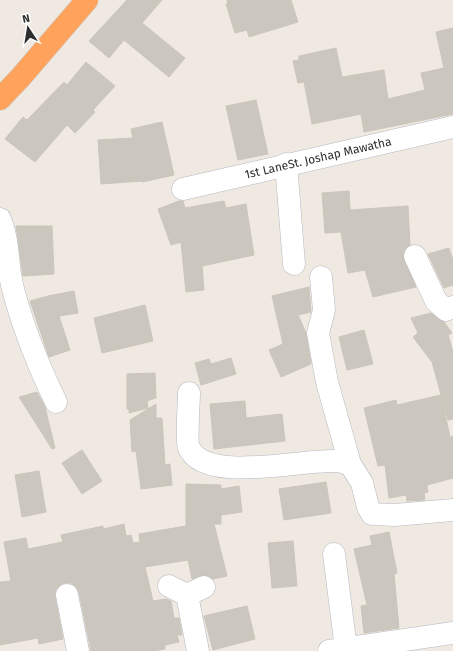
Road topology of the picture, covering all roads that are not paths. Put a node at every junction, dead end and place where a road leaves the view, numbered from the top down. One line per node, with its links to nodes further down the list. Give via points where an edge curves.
1 (87, 0): 2 (highway, via 20,78)
2 (0, 97)
3 (453, 127): 4 (street, 1st LaneSt. Joshap Mawatha)
4 (286, 164): 5 (street, 1st LaneSt. Joshap Mawatha); 8 (street)
5 (183, 189)
6 (0, 219): 12 (street, via 12,285 45,379)
7 (415, 256): 10 (street, via 436,301 446,310)
8 (294, 264)
9 (321, 277): 13 (street, via 324,310 318,333 327,382)
10 (453, 307)
11 (189, 393): 13 (street, via 188,447 198,460 230,467 335,461)
12 (56, 402)
13 (350, 464): 14 (street, via 362,483 372,514 395,515)
14 (453, 510)
15 (334, 554): 19 (street)
16 (187, 589): 21 (street)
17 (67, 595): 20 (street)
18 (453, 633): 19 (street)
19 (337, 650)
20 (78, 651)
21 (198, 651)

